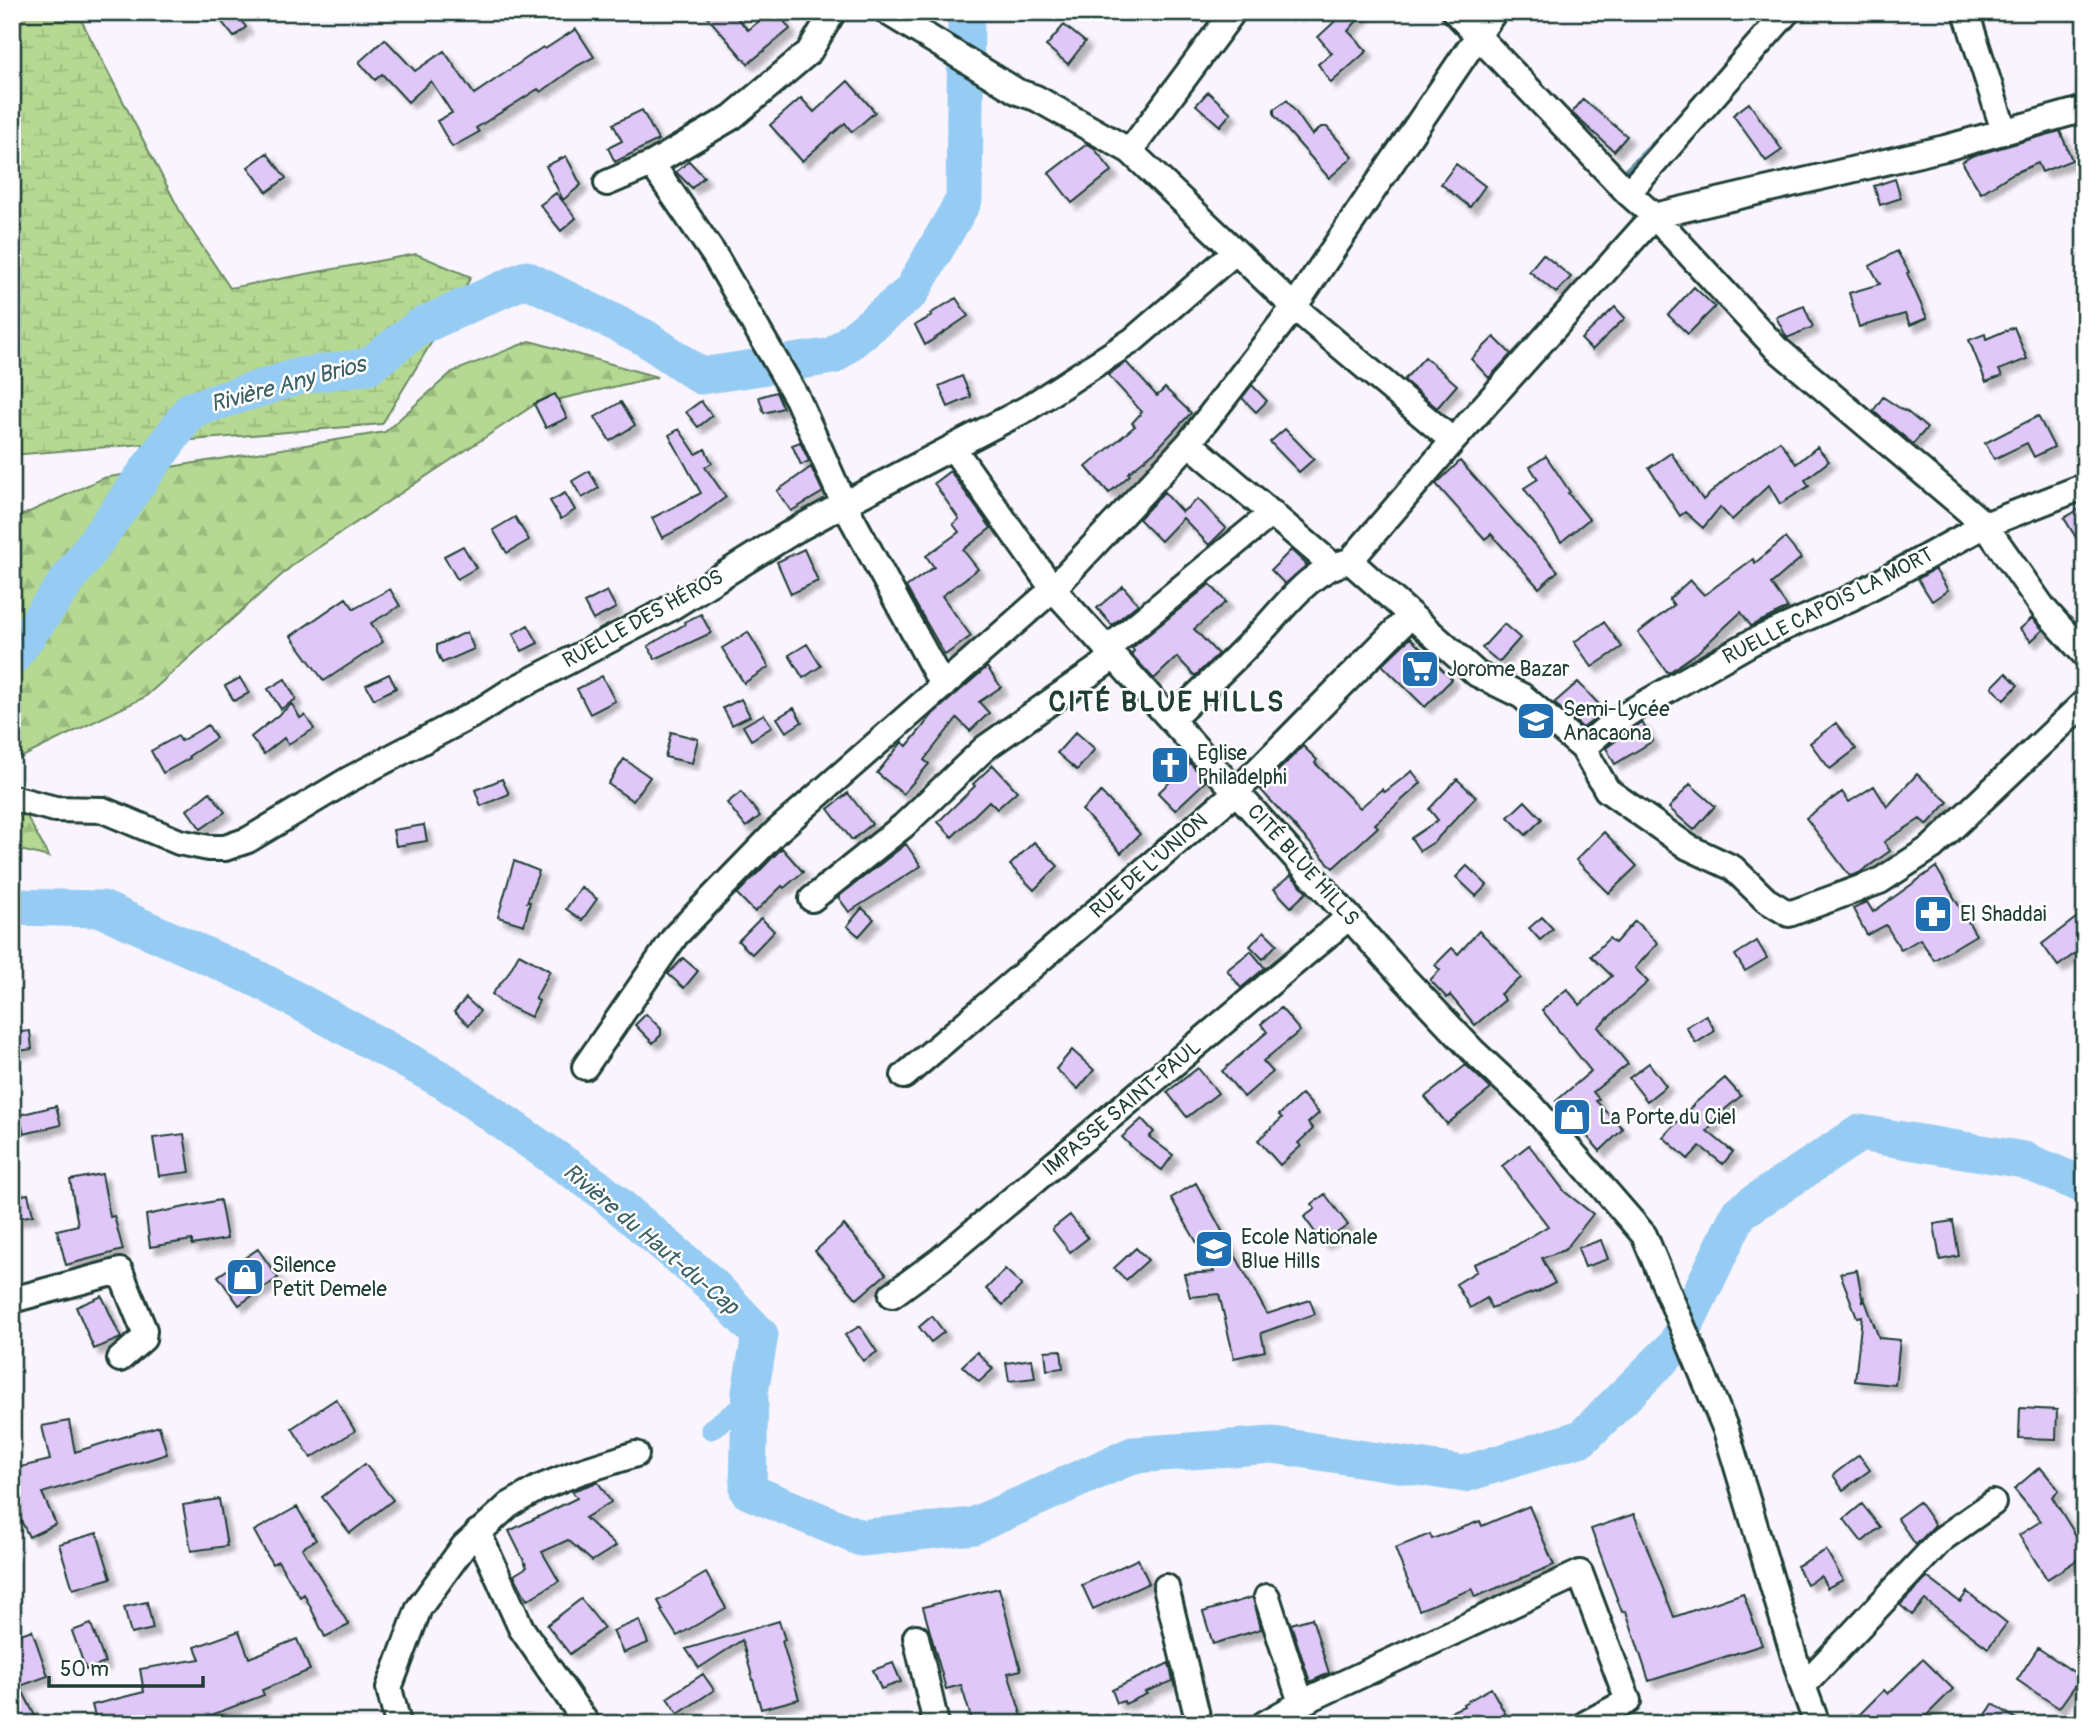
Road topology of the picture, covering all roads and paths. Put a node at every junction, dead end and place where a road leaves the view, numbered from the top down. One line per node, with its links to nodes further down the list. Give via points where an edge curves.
1 (833, 12): 12 (street, via 808,52 732,117)
2 (887, 12): 11 (street, via 1018,92)
3 (1233, 12): 11 (street)
4 (1455, 12): 8 (street)
5 (1494, 12): 8 (street)
6 (1787, 12): 14 (street)
7 (1966, 12): 10 (street)
8 (1477, 35): 14 (street); 17 (street)
9 (2085, 109): 10 (street)
10 (2004, 131): 15 (street)
11 (1130, 151): 16 (street)
12 (652, 164): 13 (street); 22 (street, via 753,320 797,398)
13 (607, 183)
14 (1628, 193): 15 (street)
15 (1654, 216): 18 (street); 24 (street, via 1776,348)
16 (1235, 252): 17 (street); 20 (street, RUELLE DES HÉROS, via 1133,340 1028,408)
17 (1294, 307): 18 (street); 19 (street)
18 (1453, 441): 25 (street)
19 (1189, 443): 23 (street); 26 (street)
20 (953, 448): 22 (street, RUELLE DES HÉROS); 26 (street, CITÉ BLUE HILLS)
21 (2085, 486): 24 (street, RUELLE CAPOIS LA MORT)
22 (844, 504): 30 (street); 35 (street, RUELLE DES HÉROS, via 667,610 509,691 248,840 209,848 179,842 103,810 55,809)
23 (1272, 513): 25 (street); 28 (street)
24 (1985, 525): 29 (street, via 2044,609); 33 (street, RUELLE CAPOIS LA MORT, via 1851,598 1752,642 1635,709)
25 (1341, 563): 27 (street); 32 (street, via 1293,595)
26 (1053, 589): 28 (street, CITÉ BLUE HILLS); 30 (street)
27 (1411, 615): 33 (street, via 1477,674 1522,696); 34 (street, RUE DE L'UNION)
28 (1110, 653): 32 (street, CITÉ BLUE HILLS); 36 (street, via 985,748 903,826)
29 (2085, 654)
30 (943, 687): 38 (street, via 776,832 676,935)
31 (2085, 702): 33 (street, via 1932,847 1880,881 1789,914 1766,900 1733,868 1688,847 1607,790)
32 (1171, 720): 34 (street, CITÉ BLUE HILLS)
33 (1583, 748)
34 (1236, 792): 37 (street, CITÉ BLUE HILLS); 39 (street, RUE DE L'UNION)
35 (12, 798)
36 (812, 899)
37 (1349, 917): 40 (street, IMPASSE SAINT-PAUL); 49 (street, CITÉ BLUE HILLS, via 1473,1051 1533,1107 1644,1235 1726,1430)
38 (585, 1067)
39 (904, 1076)
40 (892, 1295)
41 (12, 1300): 42 (street, via 120,1271 144,1330 143,1339)
42 (120, 1359)
43 (636, 1454): 45 (street, via 539,1488 509,1505)
44 (1993, 1503): 49 (street, via 1942,1539)
45 (478, 1532): 51 (street, via 419,1608 389,1688); 52 (street, via 521,1628)
46 (1166, 1587): 54 (street)
47 (1267, 1597): 50 (street)
48 (916, 1637): 53 (street)
49 (1802, 1686): 57 (street, CITÉ BLUE HILLS)
50 (1301, 1703): 55 (street); 56 (street, via 1580,1573 1628,1701)
51 (398, 1724)
52 (587, 1724)
53 (936, 1724)
54 (1199, 1724)
55 (1264, 1724)
56 (1585, 1724)
57 (1817, 1724)

